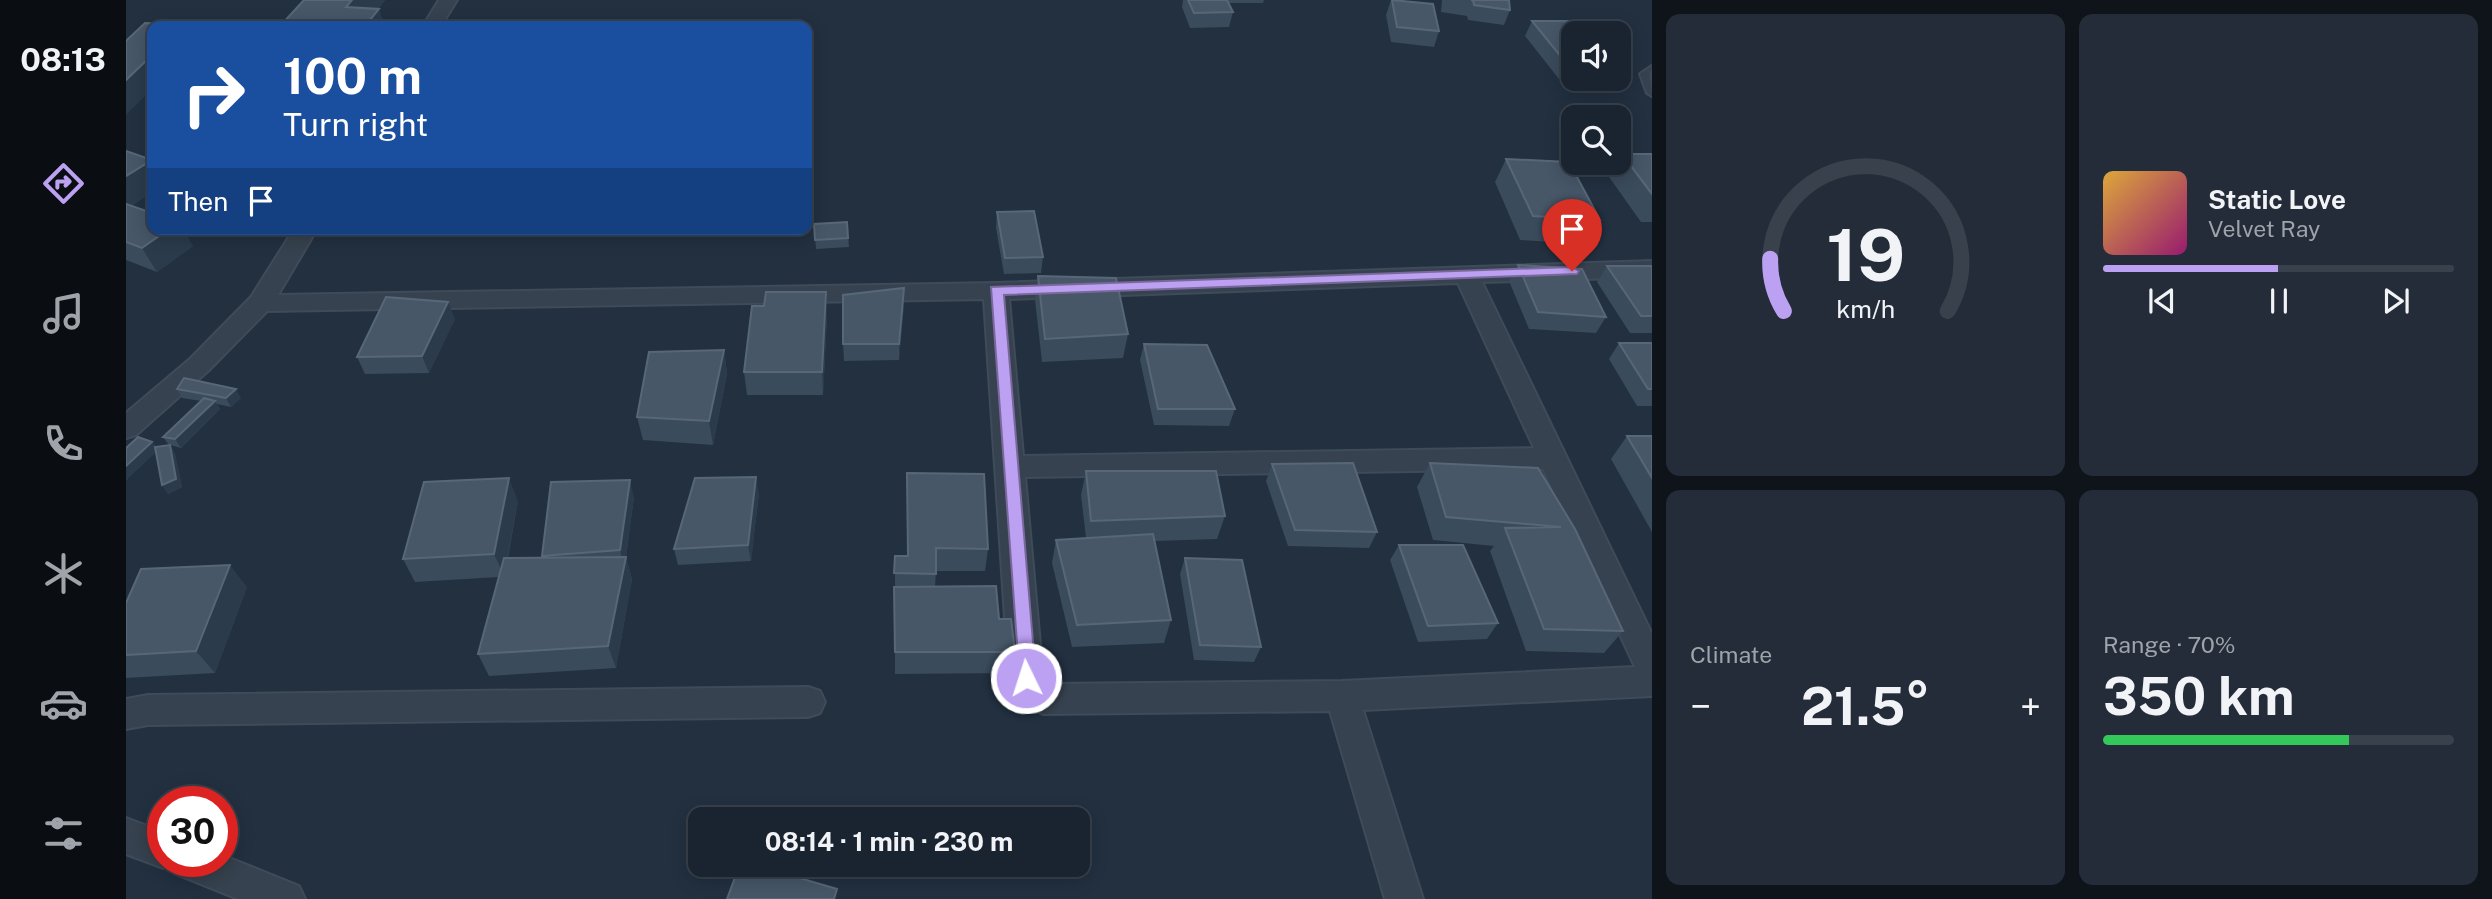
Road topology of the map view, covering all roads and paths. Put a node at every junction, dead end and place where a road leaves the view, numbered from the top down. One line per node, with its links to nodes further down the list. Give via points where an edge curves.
1 (448, 0): 2 (street)
2 (435, 21)
3 (1652, 69): 4 (lane, via 1645,74)
4 (1652, 93)
5 (302, 235): 9 (street)
6 (1652, 269): 7 (street)
7 (1465, 273): 8 (street); 11 (street)
8 (996, 290): 9 (street); 12 (street)
9 (260, 303): 10 (street, via 200,364)
10 (126, 428)
11 (1552, 458): 12 (street); 13 (street)
12 (1011, 467): 15 (street, via 1026,678 1032,692 1043,699)
13 (1652, 668)
14 (1652, 681): 15 (street)
15 (1342, 696): 22 (street)
16 (808, 702): 17 (street, via 148,710)
17 (126, 714)
18 (126, 836): 19 (street)
19 (147, 844)
20 (230, 877): 21 (street)
21 (286, 899)
22 (1404, 899)

